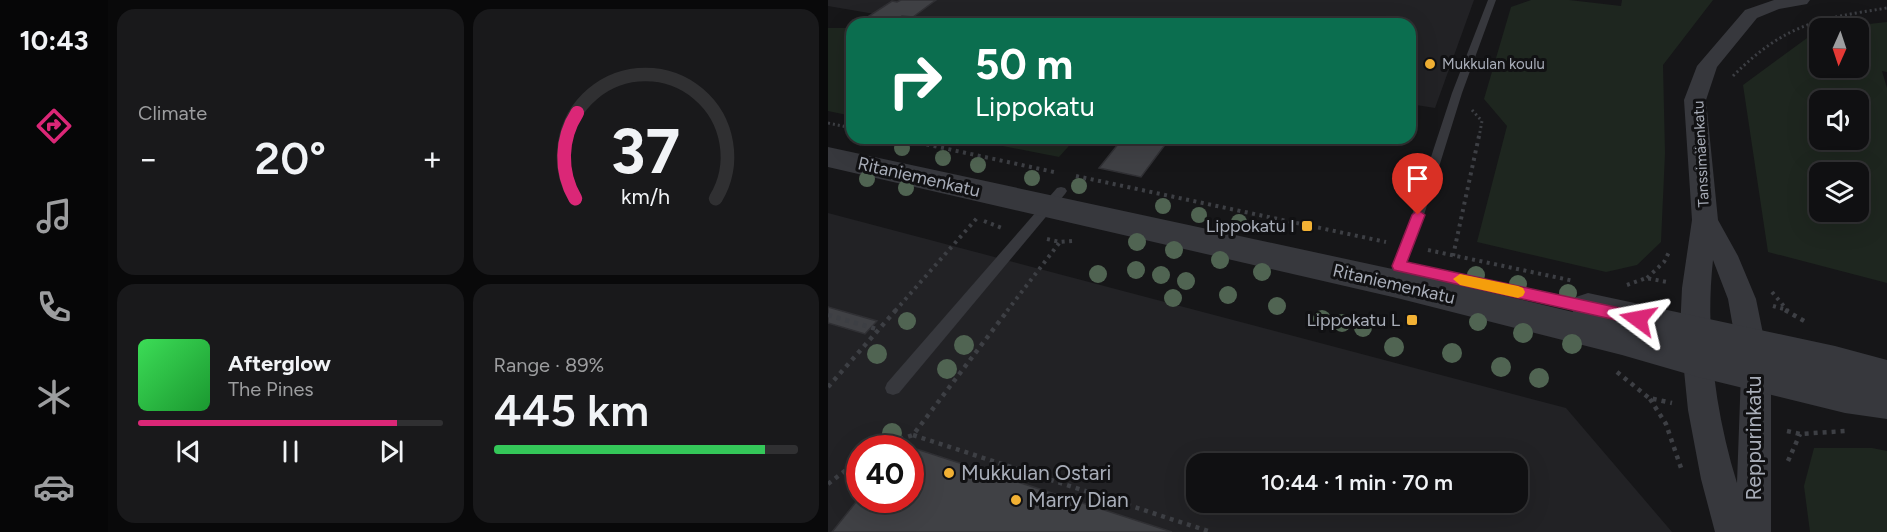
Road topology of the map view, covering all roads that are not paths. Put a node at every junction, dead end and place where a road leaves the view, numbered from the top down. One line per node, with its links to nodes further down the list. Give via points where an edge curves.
1 (1492, 0): 10 (lane)
2 (1801, 0): 3 (street, Tanssimäenkatu)
3 (1774, 3): 9 (street, Tanssimäenkatu, via 1751,14 1707,66 1695,100)
4 (828, 140): 5 (street, Ritaniemenkatu)
5 (846, 144)
6 (848, 144): 8 (street, Ritaniemenkatu)
7 (828, 157): 8 (street, Ritaniemenkatu)
8 (1061, 187): 10 (street, Ritaniemenkatu); 14 (lane, via 1026,234)
9 (1705, 219): 11 (street, Tanssimäenkatu, via 1696,288); 12 (street, Tanssimäenkatu, via 1742,299)
10 (1401, 265): 11 (street, Ritaniemenkatu, via 1622,339)
11 (1696, 346): 12 (street, Ritaniemenkatu); 16 (street, Reppurinkatu, via 1704,411)
12 (1753, 358): 13 (street, Ritaniemenkatu); 15 (street, Ritaniemenkatu, via 1845,395); 17 (street, Reppurinkatu)
13 (1887, 377)
14 (893, 388)
15 (1887, 401)
16 (1733, 532)
17 (1753, 532)

